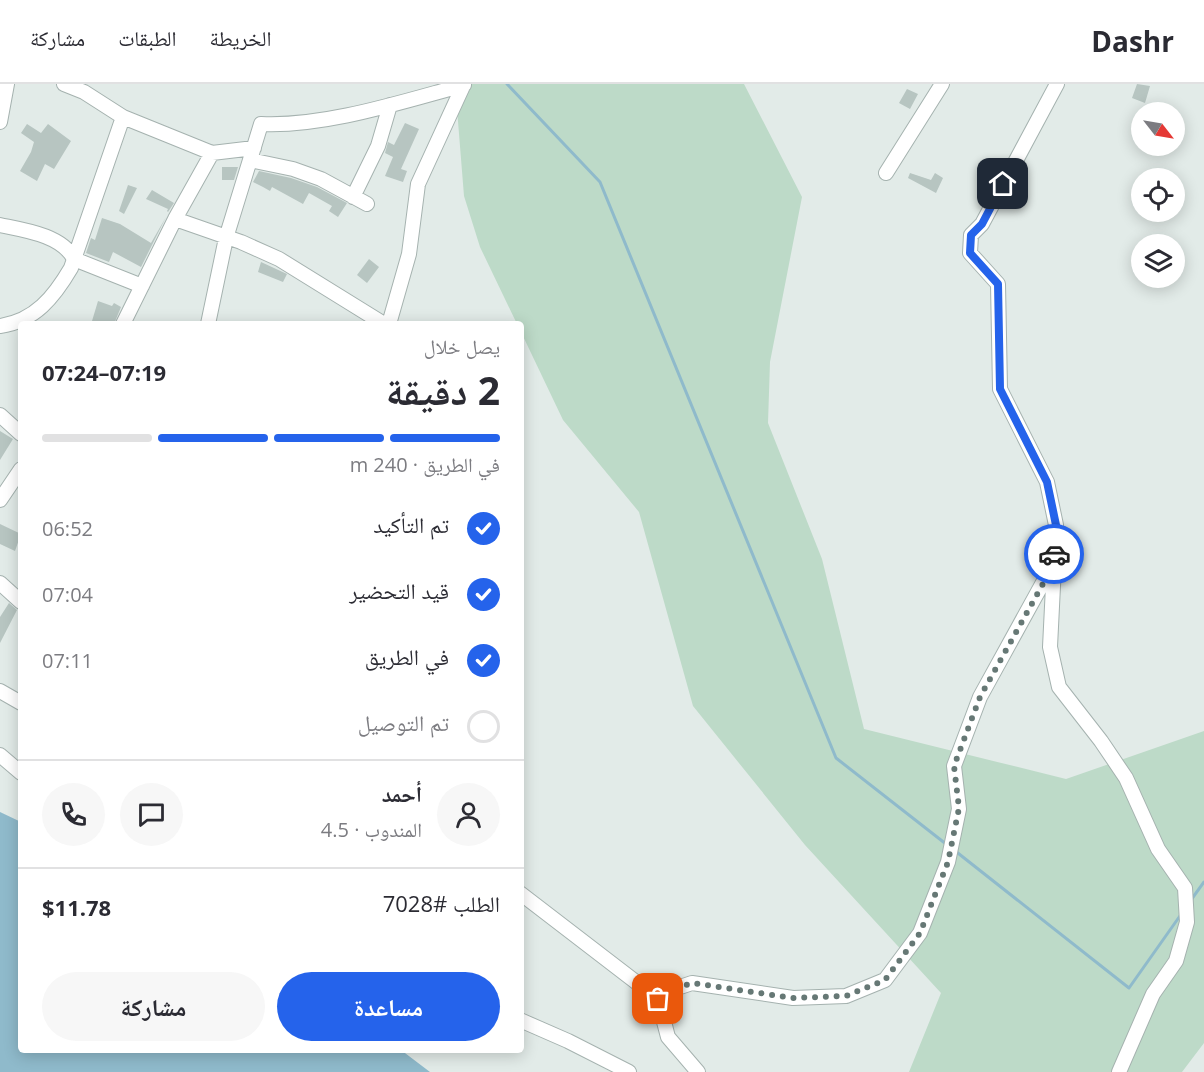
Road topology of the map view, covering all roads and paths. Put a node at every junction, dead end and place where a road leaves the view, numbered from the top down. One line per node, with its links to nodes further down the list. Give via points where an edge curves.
1 (7, 84): 8 (street)
2 (64, 84): 7 (street)
3 (942, 84): 11 (street)
4 (1057, 84): 28 (street, via 982,224 971,235 970,253 998,284 1000,389 1047,482 1056,525)
5 (464, 85): 6 (street); 22 (street, via 418,184 410,254)
6 (390, 105): 10 (street, via 285,125 261,124); 12 (street, via 378,146)
7 (123, 117): 9 (street); 17 (street)
8 (0, 122)
9 (212, 153): 10 (street); 14 (street)
10 (252, 154): 12 (street, via 321,179); 16 (street)
11 (886, 173)
12 (353, 197): 13 (street)
13 (367, 204)
14 (175, 219): 16 (street); 18 (street)
15 (0, 225): 17 (street, via 42,236 68,248)
16 (226, 238): 20 (street); 21 (street, via 279,259)
17 (74, 259): 18 (street); 23 (street, via 45,305 33,315)
18 (142, 286): 19 (street)
19 (124, 321)
20 (209, 321)
21 (379, 321)
22 (389, 321)
23 (0, 326)
24 (0, 415): 25 (street)
25 (18, 431)
26 (18, 473): 27 (street)
27 (0, 500)
28 (1054, 564): 36 (street, via 980,697 954,766 959,808 948,862 920,933 885,980 846,996 793,998 692,983); 40 (street, via 1050,647 1059,687 1126,778 1158,849 1185,888 1187,922 1176,961 1153,994)
29 (0, 583): 30 (street)
30 (18, 599)
31 (0, 691): 32 (street)
32 (18, 701)
33 (0, 754): 34 (street)
34 (18, 770)
35 (524, 898): 36 (street)
36 (658, 999): 39 (street, via 668,1037)
37 (524, 1022): 38 (street)
38 (628, 1072)
39 (698, 1072)
40 (1119, 1072)

